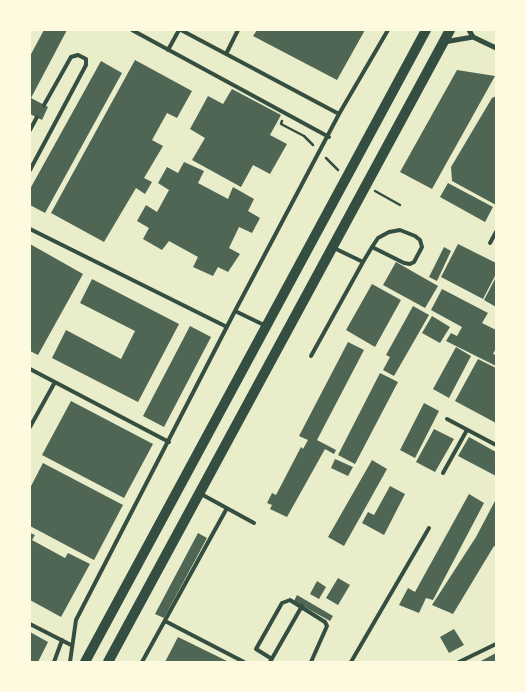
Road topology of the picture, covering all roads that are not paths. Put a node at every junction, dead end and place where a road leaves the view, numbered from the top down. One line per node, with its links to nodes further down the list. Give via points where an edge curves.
1 (132, 30): 11 (lane)
2 (180, 30): 11 (lane); 12 (lane)
3 (238, 30): 12 (lane)
4 (388, 30): 14 (lane)
5 (426, 30): 26 (main road)
6 (450, 30): 9 (main road)
7 (470, 30): 8 (street)
8 (473, 37): 9 (street); 10 (street)
9 (444, 42): 22 (main road)
10 (496, 48)
11 (168, 50): 17 (lane)
12 (226, 54): 14 (lane)
13 (44, 105): 18 (lane, via 71,57 78,55 86,59)
14 (340, 114): 17 (lane)
15 (37, 117): 16 (lane)
16 (30, 130)
17 (329, 137): 25 (lane)
18 (30, 170)
19 (30, 229): 27 (lane)
20 (496, 232): 21 (lane)
21 (490, 243)
22 (332, 247): 24 (lane); 37 (main road)
23 (372, 247): 23 (lane, via 410,264 422,247 415,236 400,230 378,238); 24 (lane)
24 (363, 262): 28 (lane)
25 (235, 311): 26 (lane); 27 (lane)
26 (266, 326): 50 (main road)
27 (227, 327): 34 (lane)
28 (311, 356)
29 (30, 369): 30 (lane)
30 (55, 382): 32 (lane); 34 (lane)
31 (447, 419): 33 (lane)
32 (30, 427)
33 (467, 430): 35 (lane); 36 (lane)
34 (169, 442): 46 (lane, via 76,620)
35 (496, 445)
36 (443, 473)
37 (199, 493): 38 (lane); 51 (main road)
38 (227, 508): 39 (lane); 42 (lane)
39 (254, 523)
40 (429, 528): 55 (lane)
41 (302, 606): 47 (lane); 47 (lane, via 290,600 282,603 256,649); 54 (lane, via 322,618 326,626)
42 (165, 621): 52 (lane); 53 (lane)
43 (30, 624): 44 (lane)
44 (62, 640): 46 (lane); 48 (lane)
45 (496, 644): 56 (lane)
46 (71, 645): 49 (lane)
47 (271, 661)
48 (54, 662)
49 (70, 662)
50 (85, 662)
51 (108, 662)
52 (142, 662)
53 (244, 662)
54 (311, 662)
55 (351, 662)
56 (459, 662)

